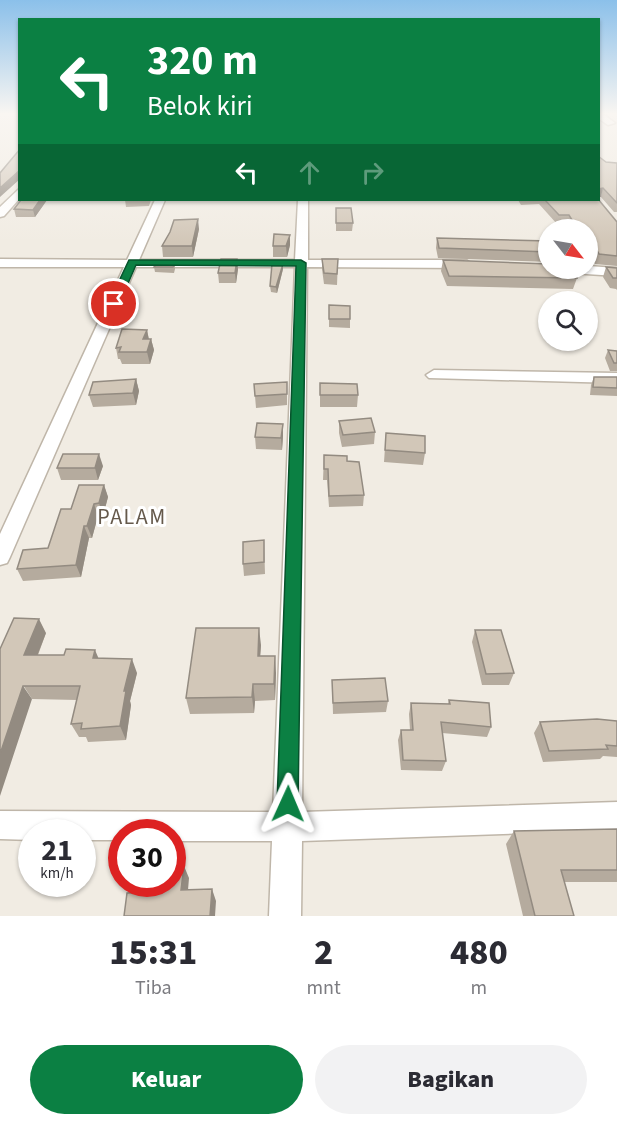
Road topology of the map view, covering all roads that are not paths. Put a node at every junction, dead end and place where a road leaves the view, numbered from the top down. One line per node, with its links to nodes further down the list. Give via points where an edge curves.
1 (18, 193): 4 (street)
2 (159, 201): 5 (street)
3 (303, 201): 7 (street)
4 (0, 213)
5 (132, 262): 6 (street); 7 (street); 13 (street)
6 (0, 263)
7 (301, 263): 8 (street); 16 (street)
8 (484, 265)
9 (598, 271): 10 (street)
10 (617, 272)
11 (434, 375): 12 (street)
12 (617, 378)
13 (0, 557)
14 (617, 816): 16 (street)
15 (0, 825): 16 (street)
16 (287, 827): 17 (street)
17 (285, 916)

